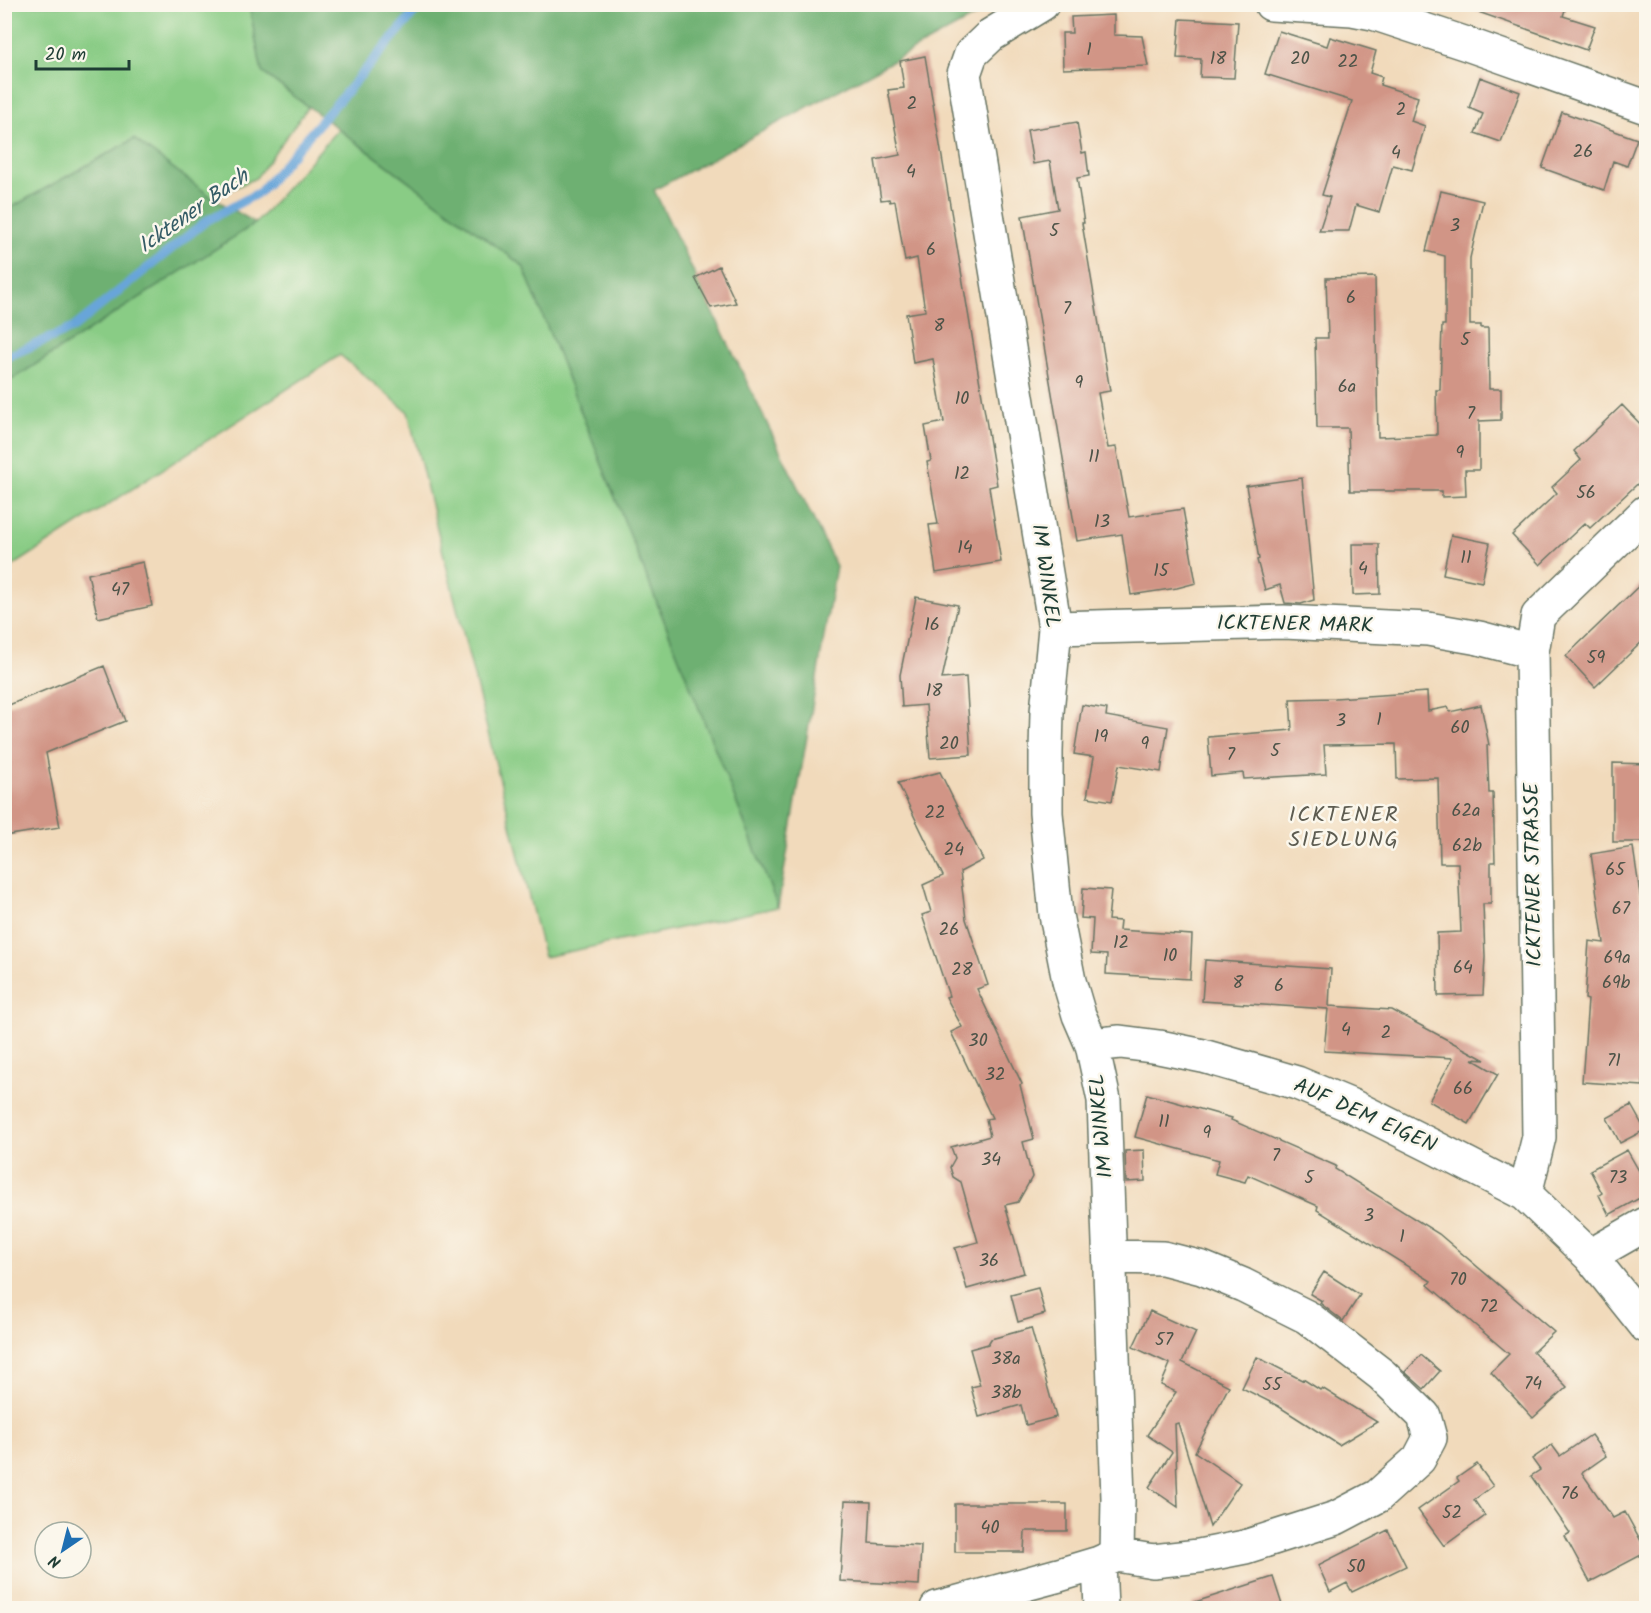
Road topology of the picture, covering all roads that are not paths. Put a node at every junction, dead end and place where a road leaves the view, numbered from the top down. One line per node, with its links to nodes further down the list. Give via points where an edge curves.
1 (1042, 4): 5 (street, IM WINKEL, via 991,35 971,54 964,74)
2 (1271, 4): 3 (street, via 1373,13)
3 (1647, 107)
4 (1647, 512): 6 (street, ICKTENER STRASSE, via 1538,616)
5 (1055, 628): 6 (street, ICKTENER MARK, via 1284,622 1428,629); 7 (street, IM WINKEL, via 1047,712 1046,813 1056,915 1067,972)
6 (1532, 652): 8 (street, ICKTENER STRASSE, via 1539,1137)
7 (1092, 1045): 8 (street, AUF DEM EIGEN, via 1120,1042 1159,1047 1297,1083 1352,1106); 11 (street, IM WINKEL, via 1104,1100)
8 (1525, 1194): 10 (street)
9 (1647, 1224): 10 (street)
10 (1590, 1256): 12 (street)
11 (1110, 1257): 13 (street, IM WINKEL, via 1118,1498); 13 (street, via 1163,1258 1202,1268 1307,1317 1382,1375 1424,1416 1430,1438 1419,1459 1378,1496 1336,1518 1245,1547 1199,1556 1153,1561)
12 (1647, 1326)
13 (1108, 1559): 14 (street); 15 (street, IM WINKEL)
14 (941, 1608)
15 (1101, 1608)

